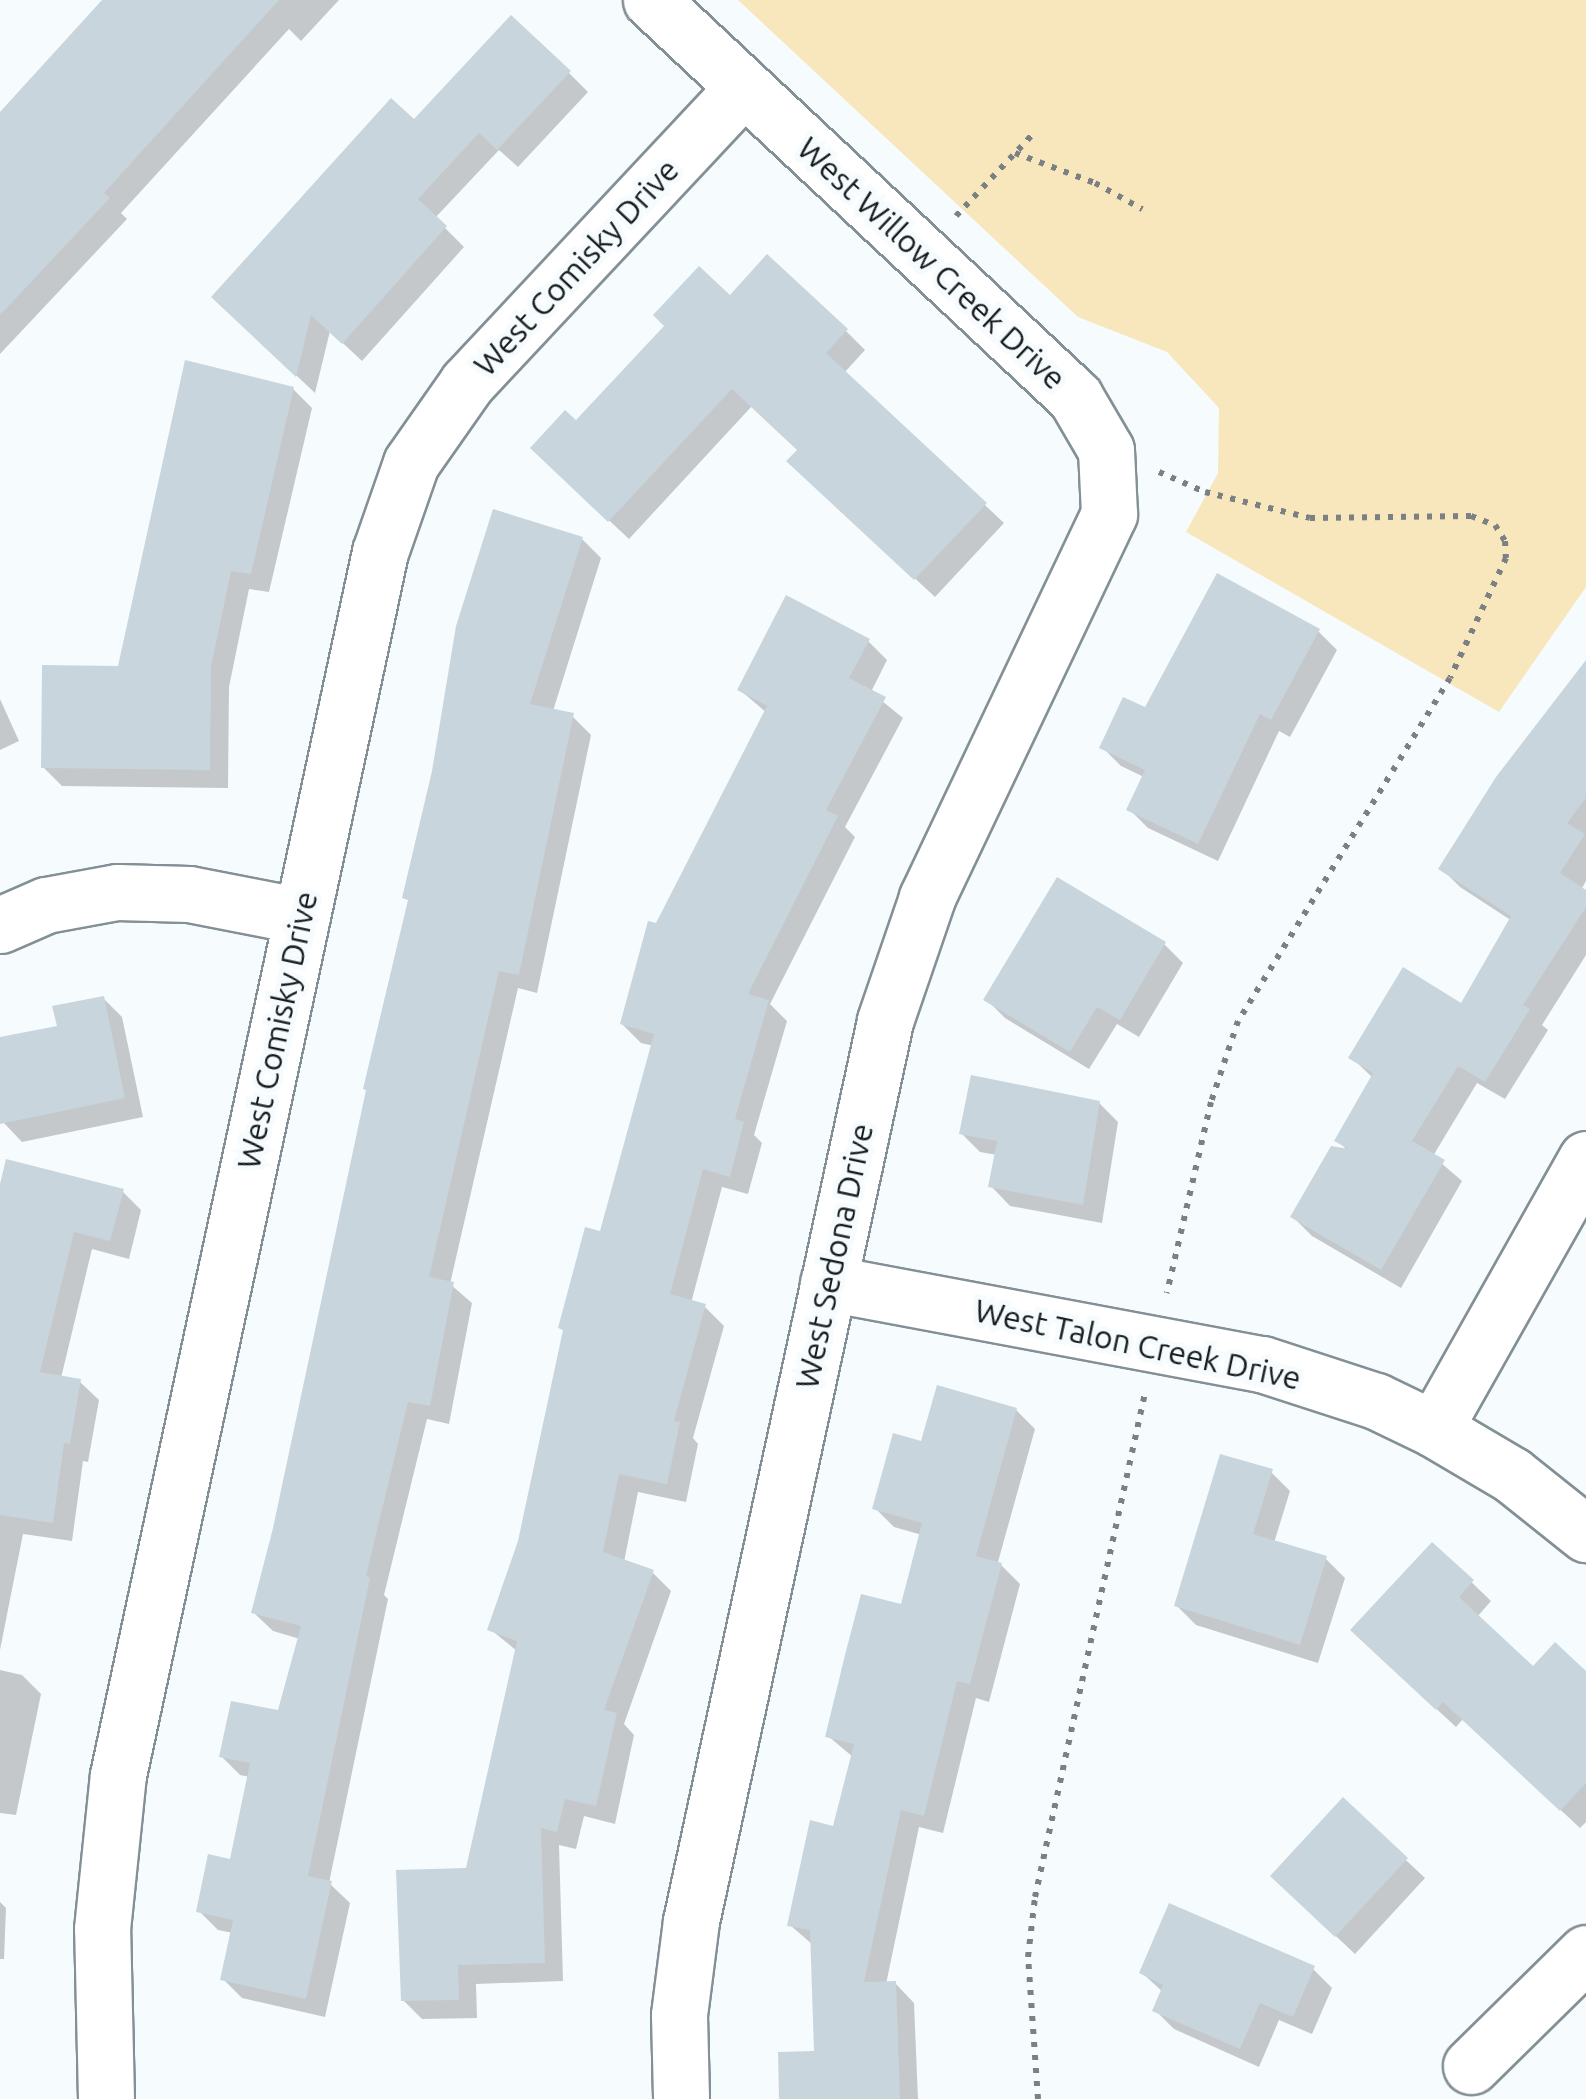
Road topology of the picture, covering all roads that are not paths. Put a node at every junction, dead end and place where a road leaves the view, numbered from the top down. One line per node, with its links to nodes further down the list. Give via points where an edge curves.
1 (651, 0): 2 (street, West Willow Creek Drive)
2 (744, 88): 3 (street, West Willow Creek Drive, via 1075,397); 4 (street, West Comisky Drive, via 468,383 411,463 380,552)
3 (1106, 450): 7 (street, West Sedona Drive, via 1109,514 904,959)
4 (302, 916): 5 (street, via 190,894 116,892 46,905); 12 (street, West Comisky Drive, via 118,1775 102,1929)
5 (0, 925)
6 (1586, 1159): 8 (street)
7 (828, 1283): 8 (street, West Talon Creek Drive, via 1262,1364 1376,1401); 13 (street, West Sedona Drive, via 691,1921 679,2015)
8 (1434, 1428): 9 (street, West Talon Creek Drive, via 1512,1475)
9 (1586, 1534)
10 (1586, 1954): 11 (street)
11 (1470, 2066)
12 (106, 2099)
13 (678, 2099)

